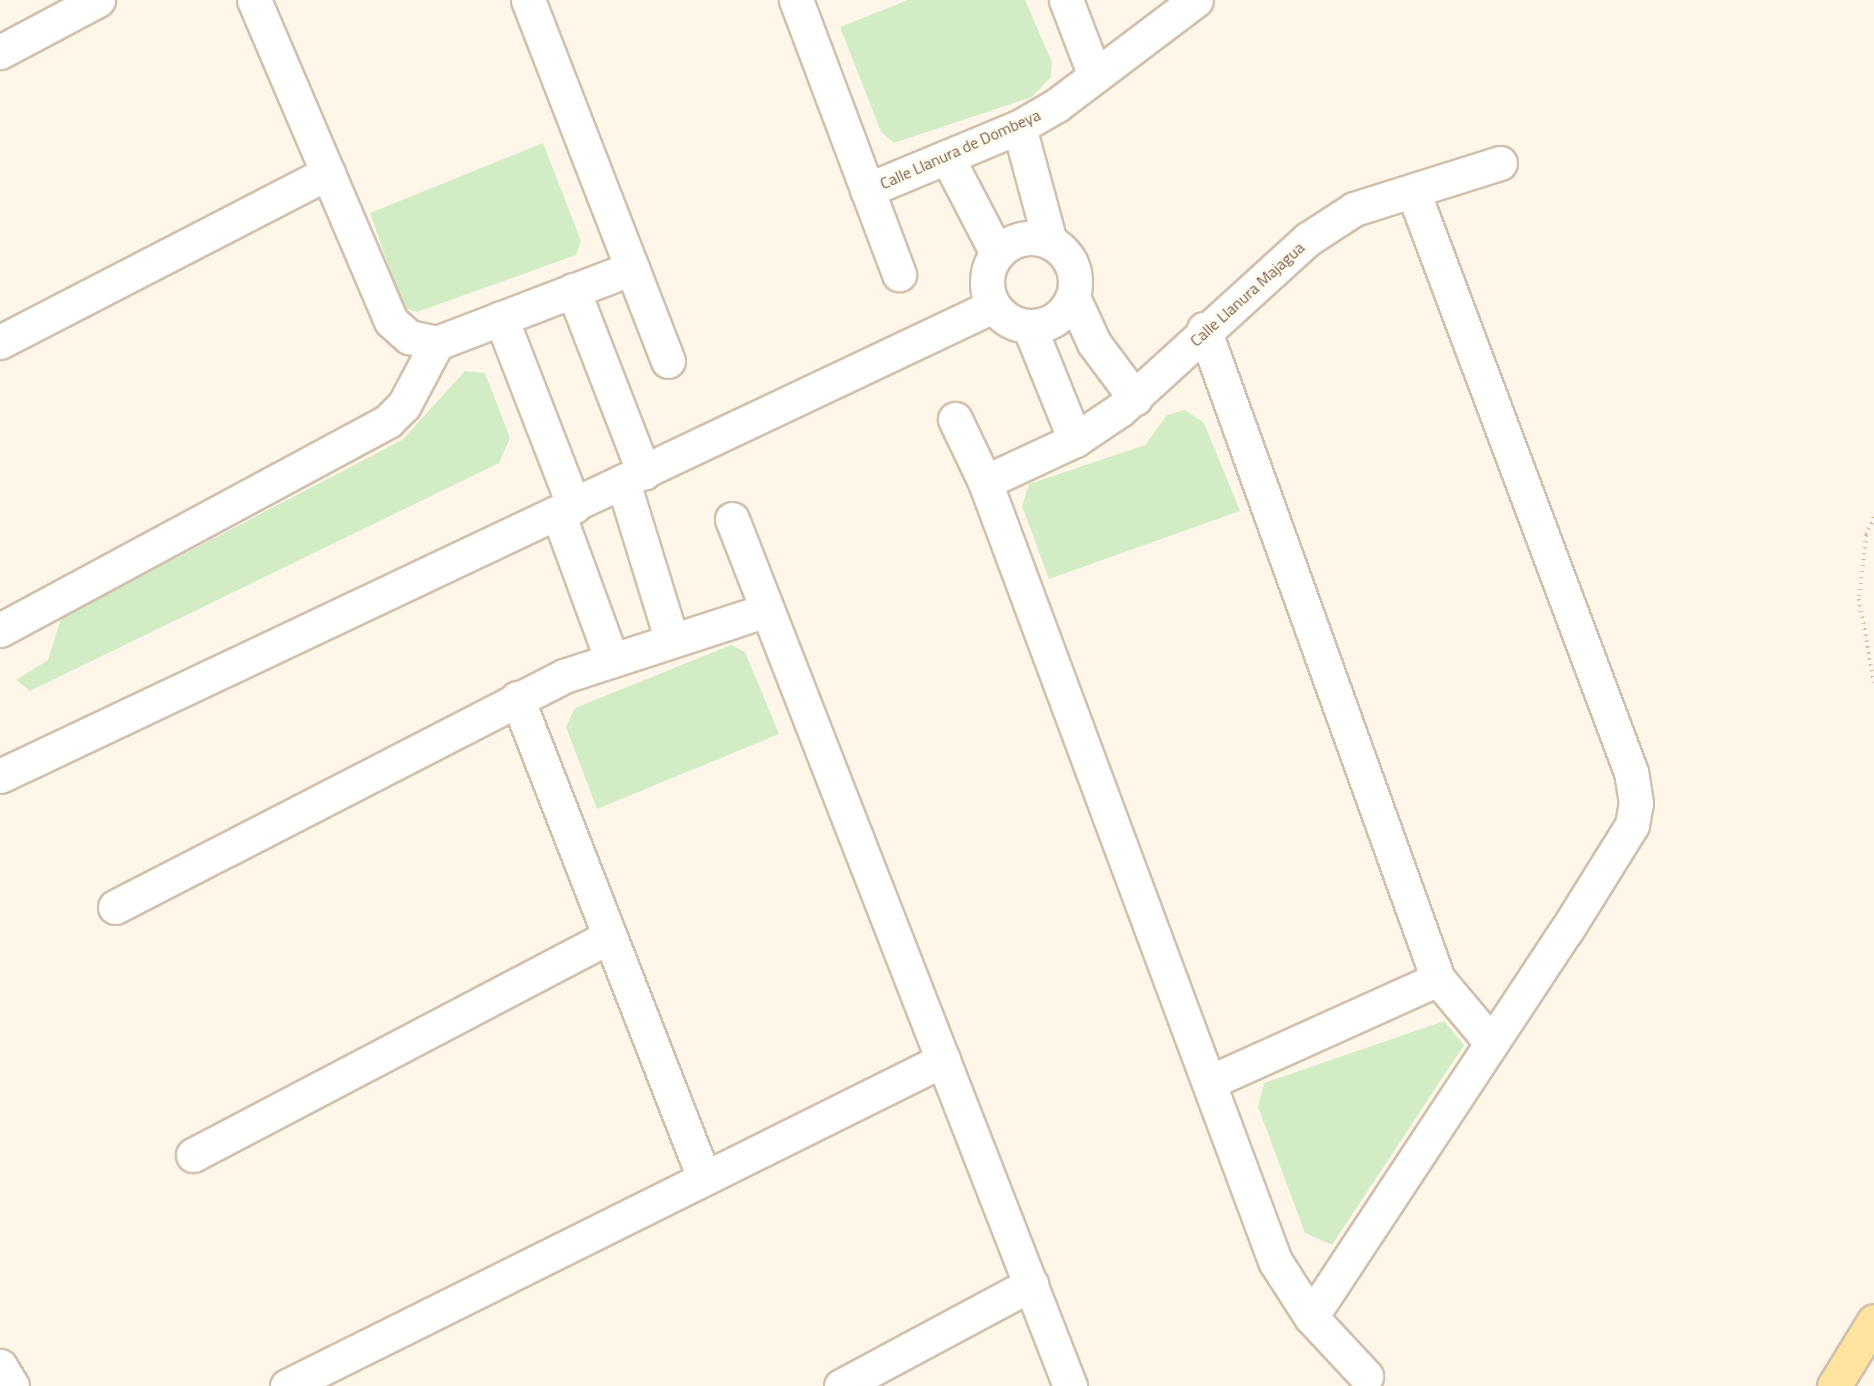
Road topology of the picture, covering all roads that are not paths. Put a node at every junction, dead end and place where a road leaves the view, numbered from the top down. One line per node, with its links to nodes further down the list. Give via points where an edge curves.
1 (98, 0): 7 (street)
2 (254, 0): 12 (street)
3 (528, 0): 17 (street)
4 (796, 0): 13 (street)
5 (1066, 0): 8 (street)
6 (1196, 0): 8 (street, Calle Llanura de Dombeya)
7 (0, 52)
8 (1095, 76): 9 (street, Calle Llanura de Dombeya)
9 (1018, 127): 10 (street, Calle Llanura de Dombeya); 15 (street)
10 (946, 157): 13 (street, Calle Llanura de Dombeya); 16 (street)
11 (1500, 163): 14 (street, Calle Llanura Majagua)
12 (328, 173): 25 (street); 26 (street, via 392,321 409,337)
13 (867, 190): 18 (street)
14 (1413, 191): 24 (street, Calle Llanura Majagua, via 1354,209 1308,239); 44 (street, via 1623,750 1636,803 1632,825)
15 (1050, 242): 16 (street, via 1022,238); 20 (street, via 1074,271)
16 (997, 253): 21 (street, via 986,279)
17 (632, 268): 19 (street); 27 (street)
18 (899, 274)
19 (573, 290): 22 (street); 31 (street)
20 (1073, 297): 23 (street, via 1056,318); 28 (street, via 1094,343)
21 (993, 306): 23 (street, via 1015,324); 31 (street)
22 (501, 318): 26 (street); 33 (street)
23 (1029, 326): 30 (street)
24 (1204, 329): 28 (street, Calle Llanura Majagua); 43 (street)
25 (0, 342)
26 (437, 343): 36 (street, via 405,405 388,421)
27 (668, 361)
28 (1135, 398): 30 (street, Calle Llanura Majagua)
29 (955, 419): 32 (street)
30 (1075, 440): 32 (street, Calle Llanura Majagua)
31 (634, 477): 33 (street); 37 (street)
32 (985, 482): 46 (street)
33 (566, 509): 38 (street); 40 (street)
34 (732, 519): 35 (street)
35 (767, 610): 37 (street); 45 (street)
36 (0, 630)
37 (672, 640): 38 (street)
38 (611, 658): 39 (street)
39 (517, 698): 41 (street); 42 (street)
40 (0, 776)
41 (116, 906)
42 (608, 937): 47 (street); 48 (street)
43 (1438, 979): 44 (street); 46 (street)
44 (1490, 1041): 50 (street)
45 (943, 1060): 48 (street); 49 (street)
46 (1212, 1082): 50 (street, via 1275,1261)
47 (193, 1155)
48 (704, 1178): 55 (street)
49 (1030, 1284): 56 (street); 57 (street)
50 (1311, 1317): 53 (street)
51 (1874, 1321): 58 (main road)
52 (0, 1366): 54 (street)
53 (1366, 1376)
54 (12, 1386)
55 (287, 1386)
56 (841, 1386)
57 (1070, 1386)
58 (1834, 1386)

